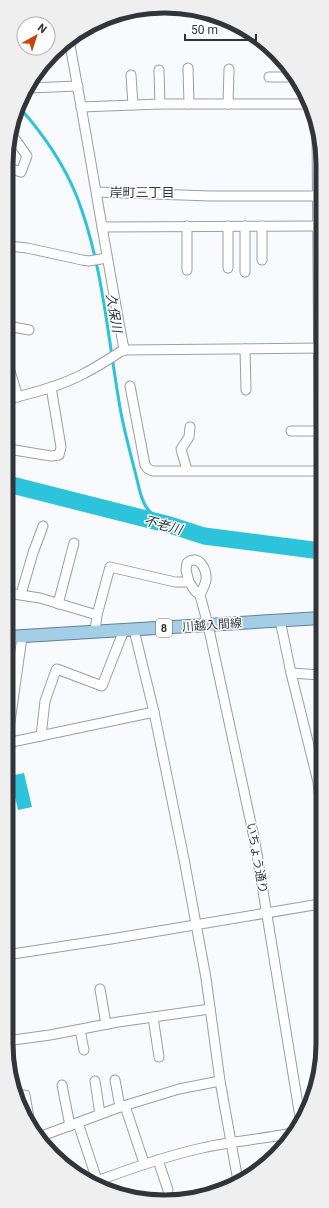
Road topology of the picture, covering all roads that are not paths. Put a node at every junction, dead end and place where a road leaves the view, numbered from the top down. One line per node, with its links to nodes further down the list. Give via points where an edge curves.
1 (71, 45): 8 (street)
2 (188, 68): 11 (street)
3 (229, 69): 12 (street)
4 (159, 70): 10 (street)
5 (131, 75): 14 (street)
6 (269, 77): 7 (street)
7 (288, 77)
8 (78, 86): 9 (street); 15 (street)
9 (34, 88)
10 (160, 104): 11 (street); 14 (street)
11 (189, 104): 12 (street)
12 (228, 104): 13 (street)
13 (303, 104)
14 (133, 105): 15 (street)
15 (81, 107): 18 (street)
16 (15, 139): 17 (street, via 27,156 21,172)
17 (13, 169)
18 (97, 192): 19 (street); 25 (street)
19 (316, 196)
20 (187, 226): 21 (street); 25 (street); 30 (street)
21 (228, 226): 22 (street); 29 (street)
22 (245, 226): 23 (street); 31 (street)
23 (262, 226): 24 (street); 28 (street)
24 (316, 226)
25 (102, 227): 27 (street)
26 (13, 246): 27 (street, via 89,261)
27 (104, 258): 36 (street, via 123,344)
28 (262, 260)
29 (228, 268)
30 (187, 270)
31 (244, 272)
32 (13, 327): 33 (street)
33 (29, 330)
34 (316, 348): 35 (street)
35 (245, 349): 36 (street); 40 (street)
36 (122, 351): 39 (street, via 87,372)
37 (13, 381): 41 (street)
38 (130, 386): 47 (street, via 145,465 153,470)
39 (51, 387): 41 (street); 46 (street, via 61,447 59,455)
40 (246, 390)
41 (18, 397): 42 (street)
42 (13, 398)
43 (190, 427): 47 (street, via 189,437 181,449)
44 (316, 428): 45 (street)
45 (291, 431)
46 (13, 450)
47 (187, 470): 48 (street)
48 (316, 471)
49 (43, 526): 53 (street)
50 (74, 543): 55 (street)
51 (189, 582): 54 (street, いちょう通り); 54 (street, via 186,570 188,563 198,561 203,567 206,580); 56 (street, via 175,582 110,567)
52 (13, 593): 53 (street)
53 (21, 594): 55 (street)
54 (200, 595): 59 (street, いちょう通り)
55 (58, 604): 56 (street)
56 (97, 615): 61 (street)
57 (316, 618): 58 (main road, 川越入間線 / 8)
58 (280, 620): 59 (main road, 川越入間線 / 8); 64 (street)
59 (208, 625): 60 (main road, 川越入間線 / 8); 72 (street, いちょう通り, via 255,842)
60 (129, 630): 61 (main road, 川越入間線 / 8); 67 (street); 68 (street, via 102,686 56,670 45,701)
61 (95, 632): 63 (main road, 川越入間線 / 8)
62 (13, 637): 63 (main road, 川越入間線 / 8)
63 (22, 637): 66 (street)
64 (291, 673): 65 (street); 70 (street)
65 (316, 675)
66 (13, 701)
67 (154, 712): 68 (street); 73 (street)
68 (41, 736): 69 (street)
69 (13, 742)
70 (316, 774)
71 (316, 905): 72 (street)
72 (267, 913): 73 (street); 90 (street, いちょう通り)
73 (196, 924): 74 (street); 76 (street)
74 (13, 954)
75 (100, 989): 78 (street)
76 (210, 1009): 77 (street); 84 (street)
77 (153, 1017): 78 (street); 82 (street)
78 (106, 1024): 79 (street)
79 (80, 1030): 80 (street); 81 (street)
80 (13, 1040)
81 (84, 1050)
82 (159, 1057)
83 (115, 1080): 89 (street)
84 (220, 1081): 89 (street, via 179,1089); 95 (street)
85 (95, 1082): 91 (street)
86 (62, 1085): 92 (street)
87 (25, 1096): 88 (street)
88 (27, 1105)
89 (123, 1106): 91 (street); 97 (street)
90 (299, 1112)
91 (100, 1114): 92 (street)
92 (74, 1125): 94 (street); 99 (street)
93 (286, 1134): 95 (street)
94 (44, 1135)
95 (231, 1143): 96 (street); 98 (street)
96 (158, 1160): 97 (street); 101 (street)
97 (144, 1163): 100 (street)
98 (237, 1176)
99 (96, 1178)
100 (103, 1182)
101 (168, 1190)

